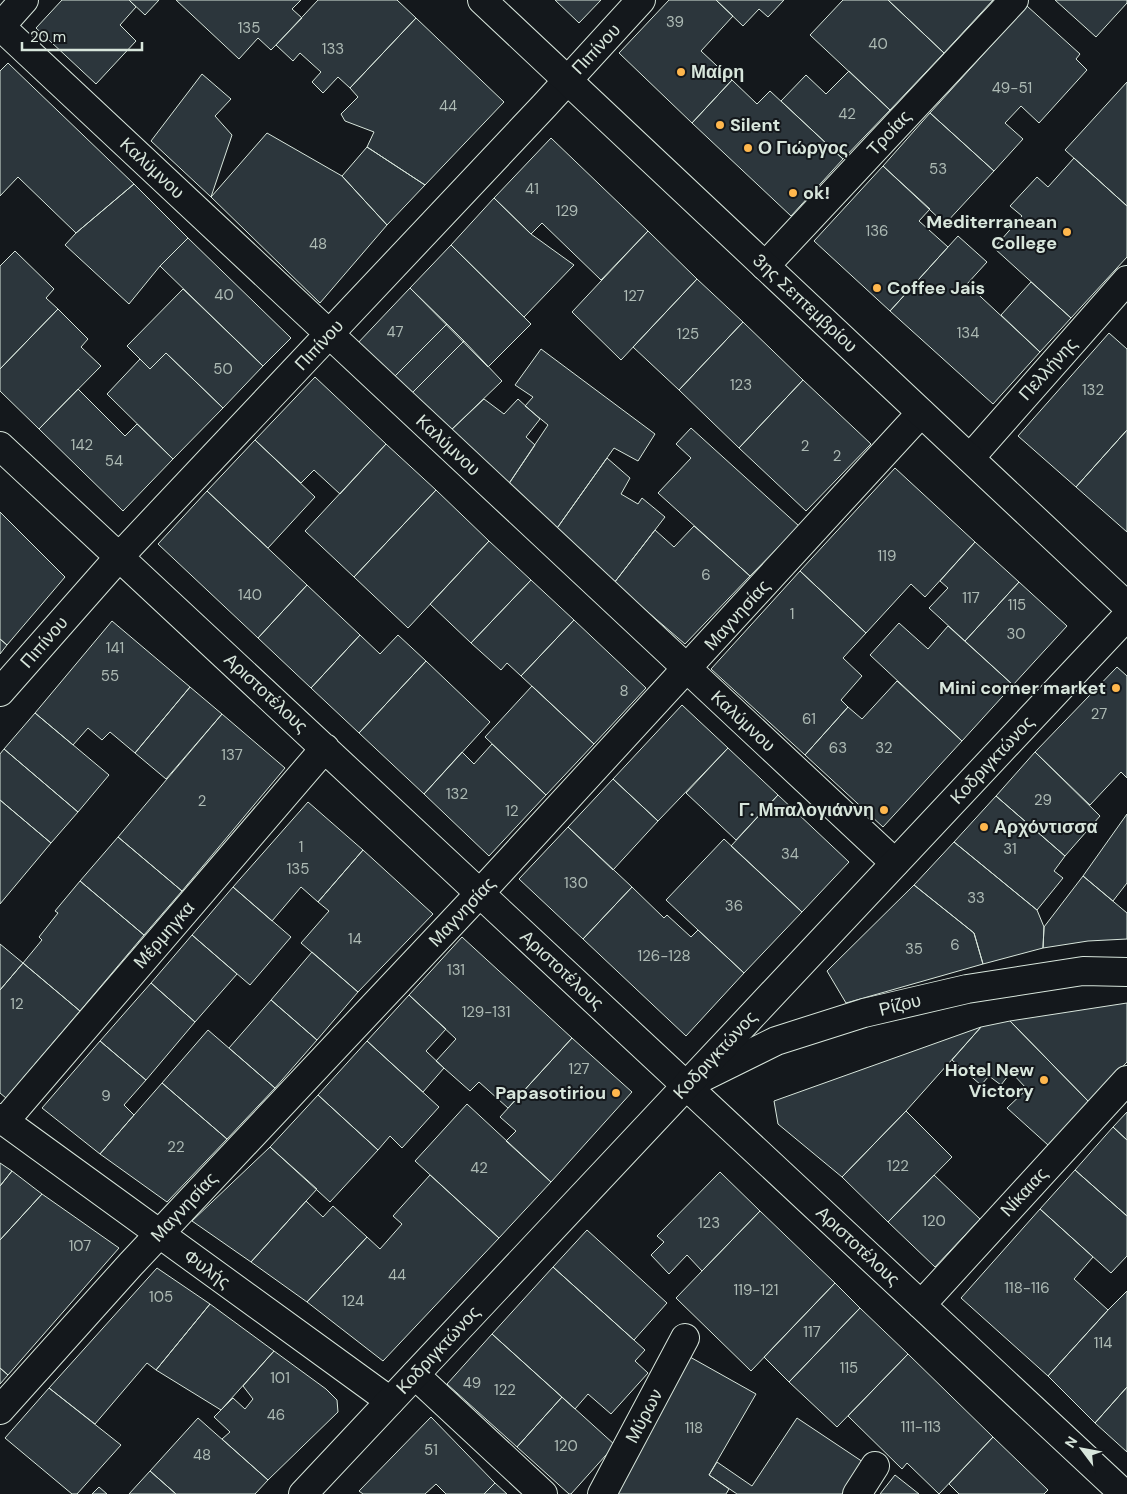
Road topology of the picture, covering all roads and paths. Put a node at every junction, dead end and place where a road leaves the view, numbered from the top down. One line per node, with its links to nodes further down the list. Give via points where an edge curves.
1 (24, 0): 5 (street)
2 (482, 0): 6 (street, 3ης Σεπτεμβρίου)
3 (641, 0): 6 (street, Πιπίνου)
4 (1014, 0): 7 (street, Τροίας)
5 (0, 26): 9 (street, Καλύμνου)
6 (567, 80): 7 (street, 3ης Σεπτεμβρίου); 9 (street, Πιπίνου)
7 (765, 266): 10 (street, 3ης Σεπτεμβρίου)
8 (1127, 280): 12 (street, Πελλήνης)
9 (329, 334): 13 (street, Πιπίνου); 16 (street, Καλύμνου)
10 (922, 413): 12 (street, 3ης Σεπτεμβρίου); 16 (street, Μαγνησίας)
11 (0, 446): 13 (street, Αριστοτέλους)
12 (970, 458): 14 (street, 3ης Σεπτεμβρίου)
13 (120, 557): 17 (street, Πιπίνου); 18 (street, Αριστοτέλους)
14 (1127, 606)
15 (1127, 616): 19 (street, Κοδριγκτώνος)
16 (688, 669): 19 (street, Καλύμνου); 20 (street, Μαγνησίας)
17 (0, 692)
18 (325, 748): 20 (street, Αριστοτέλους); 24 (street, Μέρμηγκα)
19 (895, 863): 23 (street, Κοδριγκτώνος)
20 (480, 893): 23 (street, Αριστοτέλους); 25 (street, Μαγνησίας)
21 (1127, 972): 23 (street, Ρίζου, via 1083,971 967,989 864,1013 776,1042)
22 (1127, 1080): 26 (street, Νίκαιας)
23 (686, 1086): 26 (street, Αριστοτέλους); 28 (street, Κοδριγκτώνος)
24 (2, 1120): 25 (street, Φυλής)
25 (159, 1234): 29 (street, Φυλής); 30 (street, Μαγνησίας)
26 (921, 1305): 36 (street, Αριστοτέλους)
27 (685, 1338): 34 (street, Μύρων)
28 (415, 1375): 29 (street, Κοδριγκτώνος); 33 (street)
29 (390, 1401): 32 (street, Κοδριγκτώνος)
30 (0, 1410)
31 (875, 1466): 35 (street)
32 (303, 1494)
33 (543, 1494)
34 (602, 1494)
35 (857, 1494)
36 (1124, 1494)

